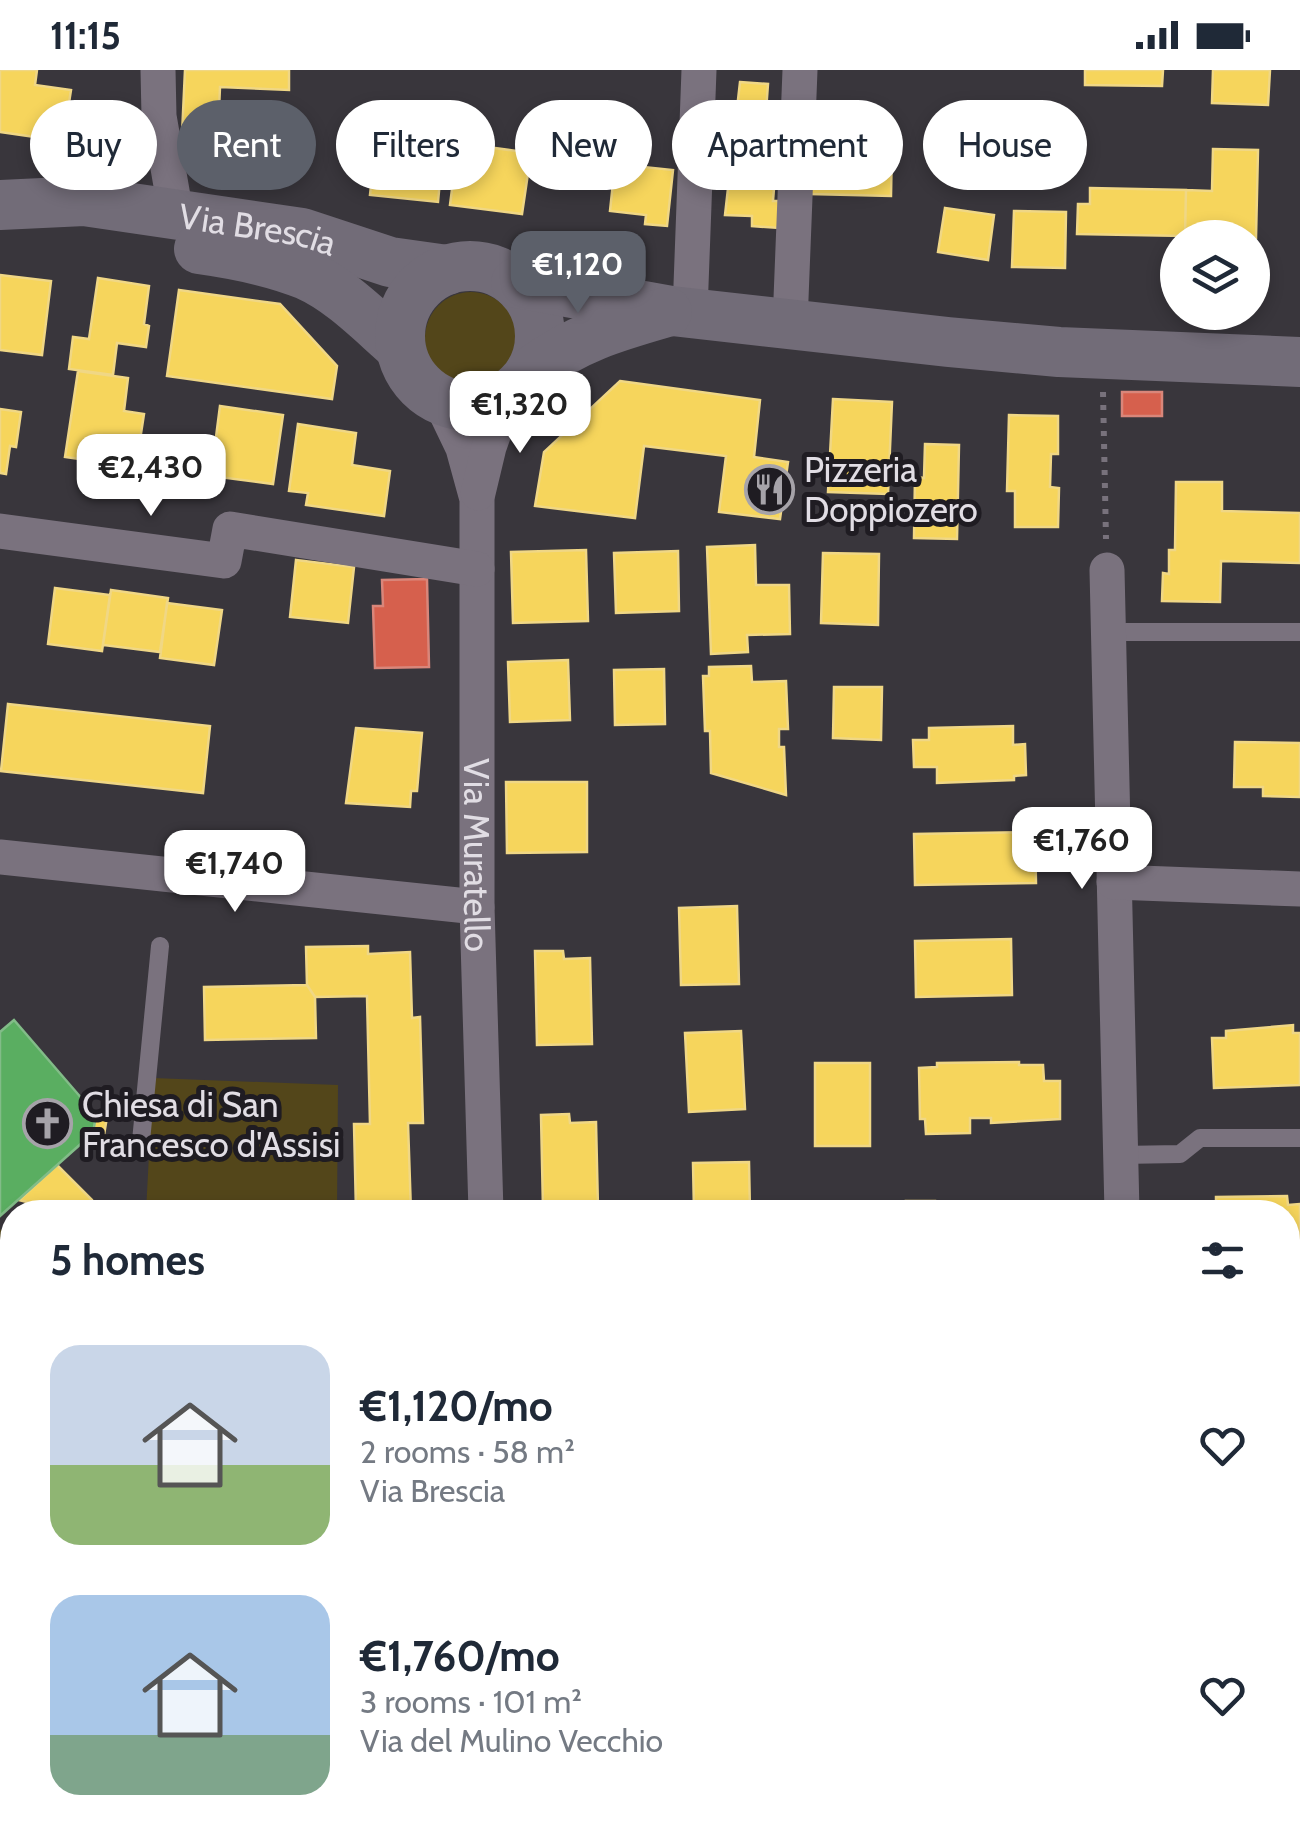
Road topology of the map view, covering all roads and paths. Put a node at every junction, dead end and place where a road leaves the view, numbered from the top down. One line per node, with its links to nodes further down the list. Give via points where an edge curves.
1 (158, 70): 4 (street)
2 (699, 70): 10 (street)
3 (800, 70): 11 (street)
4 (159, 116): 6 (street, via 146,172); 7 (street)
5 (2, 206): 6 (main road, Via Brescia, via 84,200); 12 (main road, Via Brescia, via 82,233 239,254 306,276)
6 (120, 206): 7 (main road, Via Brescia)
7 (176, 214): 8 (main road, Via Brescia, via 302,233 390,262)
8 (447, 270): 9 (main road, Via Brescia, via 483,267); 12 (main road, via 415,292 405,308)
9 (516, 282): 10 (main road, Via Brescia); 15 (main road, via 529,297 541,334 539,353)
10 (681, 312): 11 (main road, Via Brescia); 15 (main road, Via Brescia, via 593,334)
11 (790, 324): 13 (main road, Via Brescia)
12 (400, 347): 16 (main road, Via Brescia, via 414,378)
13 (1103, 354): 14 (main road, Via Brescia); 19 (path)
14 (1300, 362)
15 (520, 384): 16 (main road, Via Brescia, via 474,406); 17 (street, Via Muratello, via 489,446)
16 (440, 400): 17 (street, Via Muratello, via 464,448)
17 (477, 499): 20 (street, Via Muratello)
18 (0, 531): 20 (street, via 224,561 230,529)
19 (1106, 534)
20 (477, 569): 27 (street, Via Muratello)
21 (1107, 570): 22 (street)
22 (1109, 632): 23 (lane); 25 (street)
23 (1300, 632)
24 (0, 857): 27 (street, via 203,889)
25 (1114, 882): 26 (street); 31 (street)
26 (1300, 889)
27 (477, 907): 32 (street, Via Muratello)
28 (160, 946): 30 (lane)
29 (1300, 1138): 31 (lane, via 1200,1138 1180,1154)
30 (141, 1140)
31 (1120, 1155): 33 (street)
32 (486, 1200)
33 (1122, 1200)

